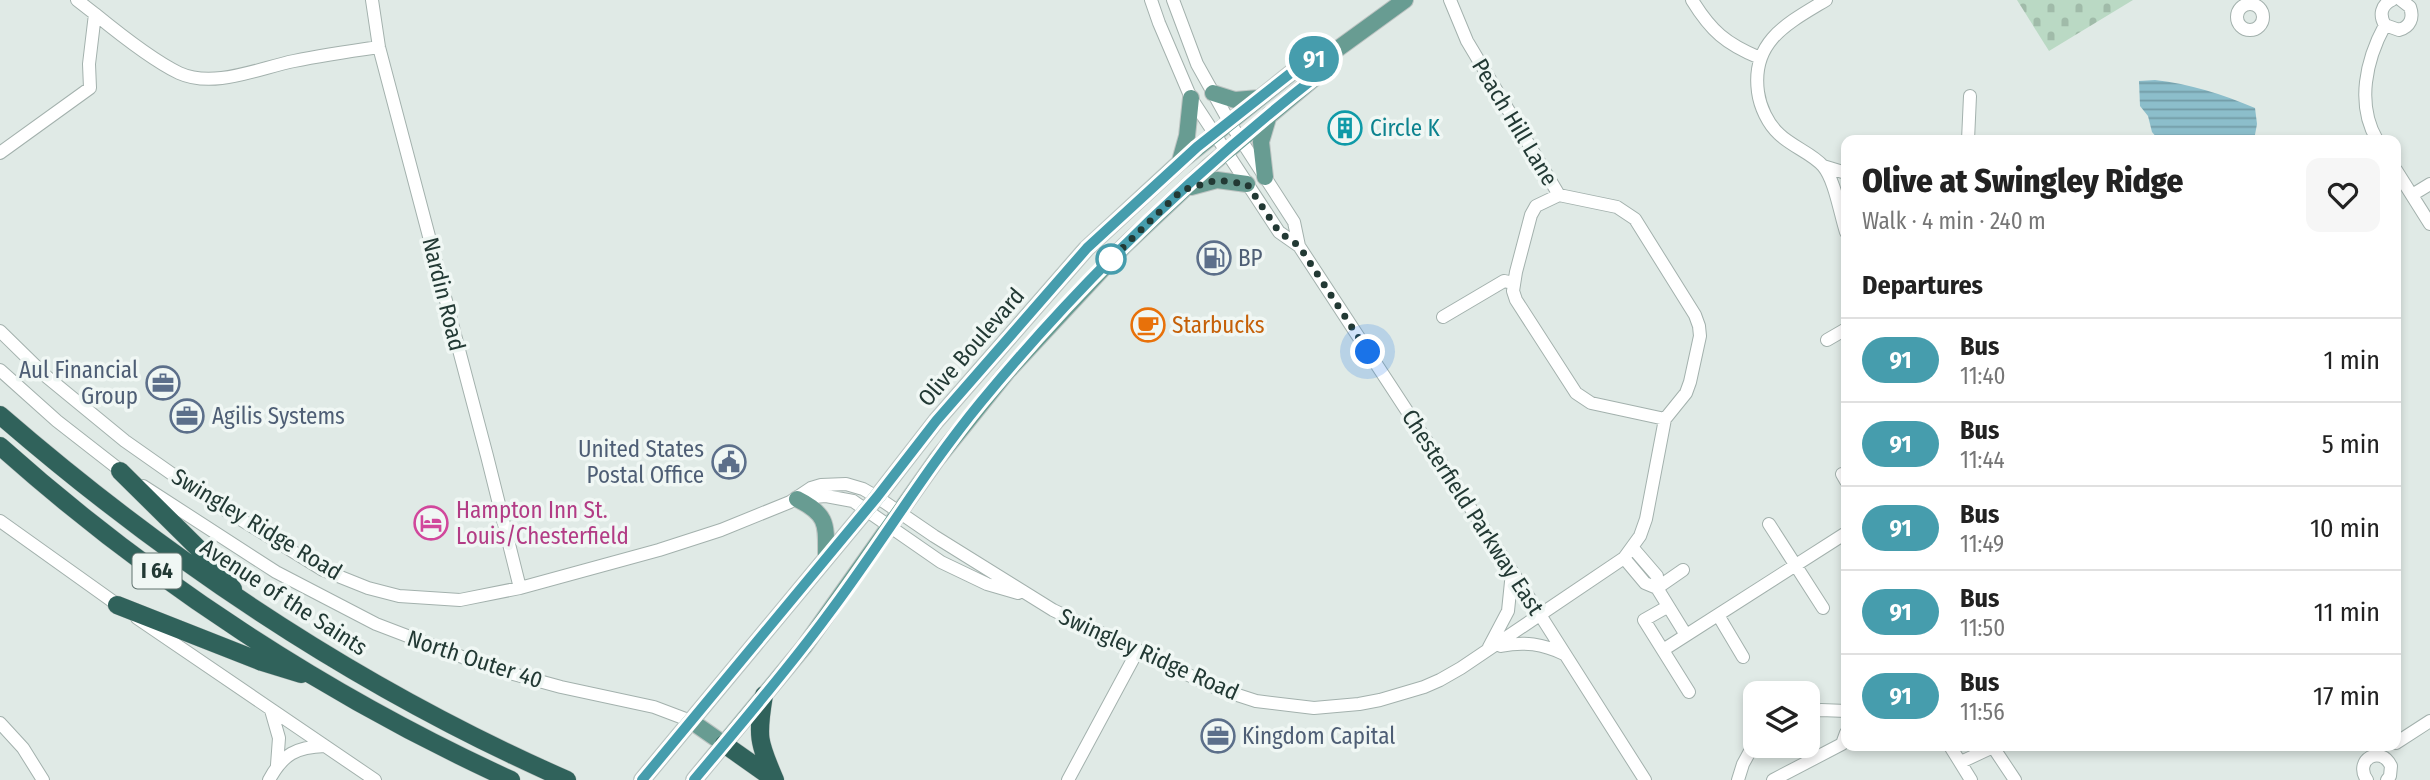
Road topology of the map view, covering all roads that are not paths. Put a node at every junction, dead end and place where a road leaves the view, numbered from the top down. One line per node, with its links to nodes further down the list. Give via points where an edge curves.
1 (77, 0): 11 (street)
2 (372, 0): 13 (street, Nardin Road)
3 (1151, 0): 19 (street, Chesterfield Parkway East)
4 (1173, 0): 16 (street, Chesterfield Parkway East)
5 (1405, 0): 14 (main road, Olive Boulevard)
6 (1450, 0): 36 (street, Peach Hill Lane, via 1467,41)
7 (1692, 0): 15 (street, via 1722,39)
8 (1826, 0): 15 (street, via 1776,34)
9 (2392, 0): 12 (street, via 2382,10)
10 (2401, 0): 12 (street, via 2410,7 2410,22 2399,30)
11 (95, 14): 13 (street, via 180,73 201,78); 27 (street, via 90,88)
12 (2385, 25): 24 (street, via 2364,88 2367,120)
13 (379, 47): 65 (street, Nardin Road)
14 (1332, 53): 18 (main road, Olive Boulevard, via 1306,61); 20 (main road, Olive Boulevard, via 1318,75)
15 (1760, 58): 29 (street, via 1758,88 1767,119 1777,133)
16 (1213, 93): 18 (main road, via 1235,100); 21 (street, Chesterfield Parkway East)
17 (1970, 96): 23 (street)
18 (1261, 97): 21 (main road, Olive Boulevard)
19 (1191, 98): 22 (street, Chesterfield Parkway East); 28 (main road)
20 (1269, 115): 25 (main road, Olive Boulevard); 31 (main road, via 1261,142)
21 (1230, 123): 22 (main road, Olive Boulevard); 25 (street, Chesterfield Parkway East)
22 (1214, 135): 26 (street, Chesterfield Parkway East); 28 (main road, Olive Boulevard)
23 (1968, 135)
24 (2374, 135)
25 (1241, 138): 26 (main road, Olive Boulevard); 31 (street, Chesterfield Parkway East)
26 (1225, 152): 33 (street, Chesterfield Parkway East); 35 (main road, Olive Boulevard)
27 (0, 153)
28 (1180, 162): 53 (main road, Olive Boulevard, via 1087,248 936,421)
29 (1823, 166): 30 (street); 38 (street)
30 (1841, 171)
31 (1265, 177): 41 (street, Chesterfield Parkway East, via 1294,222)
32 (2401, 178): 37 (street)
33 (1247, 184): 35 (main road, via 1217,180); 41 (street, Chesterfield Parkway East, via 1279,232)
34 (2430, 184): 37 (street)
35 (1182, 190): 54 (main road, Olive Boulevard, via 1023,353 959,430)
36 (1559, 195): 42 (street, via 1536,206 1531,215); 49 (street, Peach Hill Lane, via 1617,207 1635,219 1695,315 1700,336 1690,382)
37 (2412, 195): 40 (street)
38 (1840, 209): 39 (street)
39 (1841, 213)
40 (2430, 224)
41 (1299, 246): 64 (street, Chesterfield Parkway East)
42 (1514, 283): 43 (street, via 1504,281); 49 (street, via 1516,300 1576,393 1591,403)
43 (1443, 317)
44 (0, 331): 65 (street, Swingley Ridge Road, via 47,377 125,440 209,500 323,570 369,588 432,600 460,600)
45 (1841, 332): 46 (street)
46 (1827, 341)
47 (0, 370): 51 (street, North Outer 40)
48 (0, 415): 68 (highway, Avenue of the Saints / I 64, via 141,530)
49 (1665, 419): 59 (street, Peach Hill Lane, via 1646,519)
50 (0, 446): 80 (highway, Avenue of the Saints / I 64, via 158,572)
51 (120, 471): 68 (highway, via 212,562); 86 (street, North Outer 40, via 276,572 376,624 491,668 654,707)
52 (797, 499): 53 (street, Swingley Ridge Road, via 811,488 835,483 855,486); 60 (main road, via 822,515); 65 (street, Swingley Ridge Road, via 660,550)
53 (872, 503): 54 (street, Swingley Ridge Road); 57 (street, Swingley Ridge Road); 60 (main road, Olive Boulevard)
54 (900, 512): 57 (main road, Olive Boulevard); 67 (street, Swingley Ridge Road)
55 (0, 521): 69 (street)
56 (1769, 524): 62 (street)
57 (890, 527): 67 (street, Swingley Ridge Road, via 956,570); 82 (main road, Olive Boulevard)
58 (1841, 536): 62 (street)
59 (1632, 547): 61 (street, Peach Hill Lane); 66 (street, via 1657,576)
60 (827, 558): 86 (main road, Olive Boulevard)
61 (1624, 558): 66 (street, via 1645,583); 73 (street, Peach Hill Lane)
62 (1797, 565): 71 (street); 72 (street)
63 (1683, 570): 66 (street)
64 (1512, 572): 73 (street, Chesterfield Parkway East); 76 (street, via 1508,611)
65 (520, 588)
66 (1657, 588): 70 (street)
67 (1031, 597): 75 (street, Swingley Ridge Road)
68 (243, 603): 105 (highway, Avenue of the Saints / I 64, via 383,688)
69 (117, 606): 80 (highway); 83 (street)
70 (1667, 607): 74 (street); 77 (street, via 1644,620)
71 (1823, 608)
72 (1718, 615): 74 (street); 79 (street)
73 (1541, 616): 76 (street, Swingley Ridge Road); 78 (street, Chesterfield Parkway East)
74 (1686, 635): 77 (street)
75 (1138, 650): 76 (street, Swingley Ridge Road, via 1236,695 1314,708 1359,704 1424,687); 109 (street)
76 (1488, 650): 78 (street, via 1517,642)
77 (1663, 650): 81 (street)
78 (1566, 655): 110 (street, Chesterfield Parkway East)
79 (1743, 657)
80 (325, 682): 104 (highway, Avenue of the Saints / I 64)
81 (1689, 692)
82 (764, 695): 90 (main road, Olive Boulevard); 108 (highway, via 760,747)
83 (271, 709): 92 (street); 99 (street, via 279,738)
84 (1820, 710): 85 (street)
85 (1841, 711)
86 (691, 721): 90 (main road); 106 (main road, Olive Boulevard)
87 (2430, 721): 89 (street)
88 (0, 723): 101 (street)
89 (2401, 740)
90 (724, 744): 107 (main road, Olive Boulevard); 108 (highway)
91 (1841, 745): 112 (street)
92 (325, 746): 99 (street, via 298,749); 103 (street)
93 (1952, 751): 100 (street)
94 (1989, 751): 100 (street)
95 (1996, 751): 113 (street)
96 (2386, 751): 97 (street)
97 (2382, 755): 114 (street, via 2365,761 2362,769); 115 (street, via 2391,766)
98 (1746, 758): 111 (street)
99 (277, 765): 102 (street)
100 (1964, 774)
101 (43, 780)
102 (268, 780)
103 (375, 780)
104 (511, 780)
105 (567, 780)
106 (642, 780)
107 (694, 780)
108 (775, 780)
109 (1068, 780)
110 (1645, 780)
111 (1738, 780)
112 (1773, 780)
113 (2015, 780)
114 (2367, 780)
115 (2387, 780)

